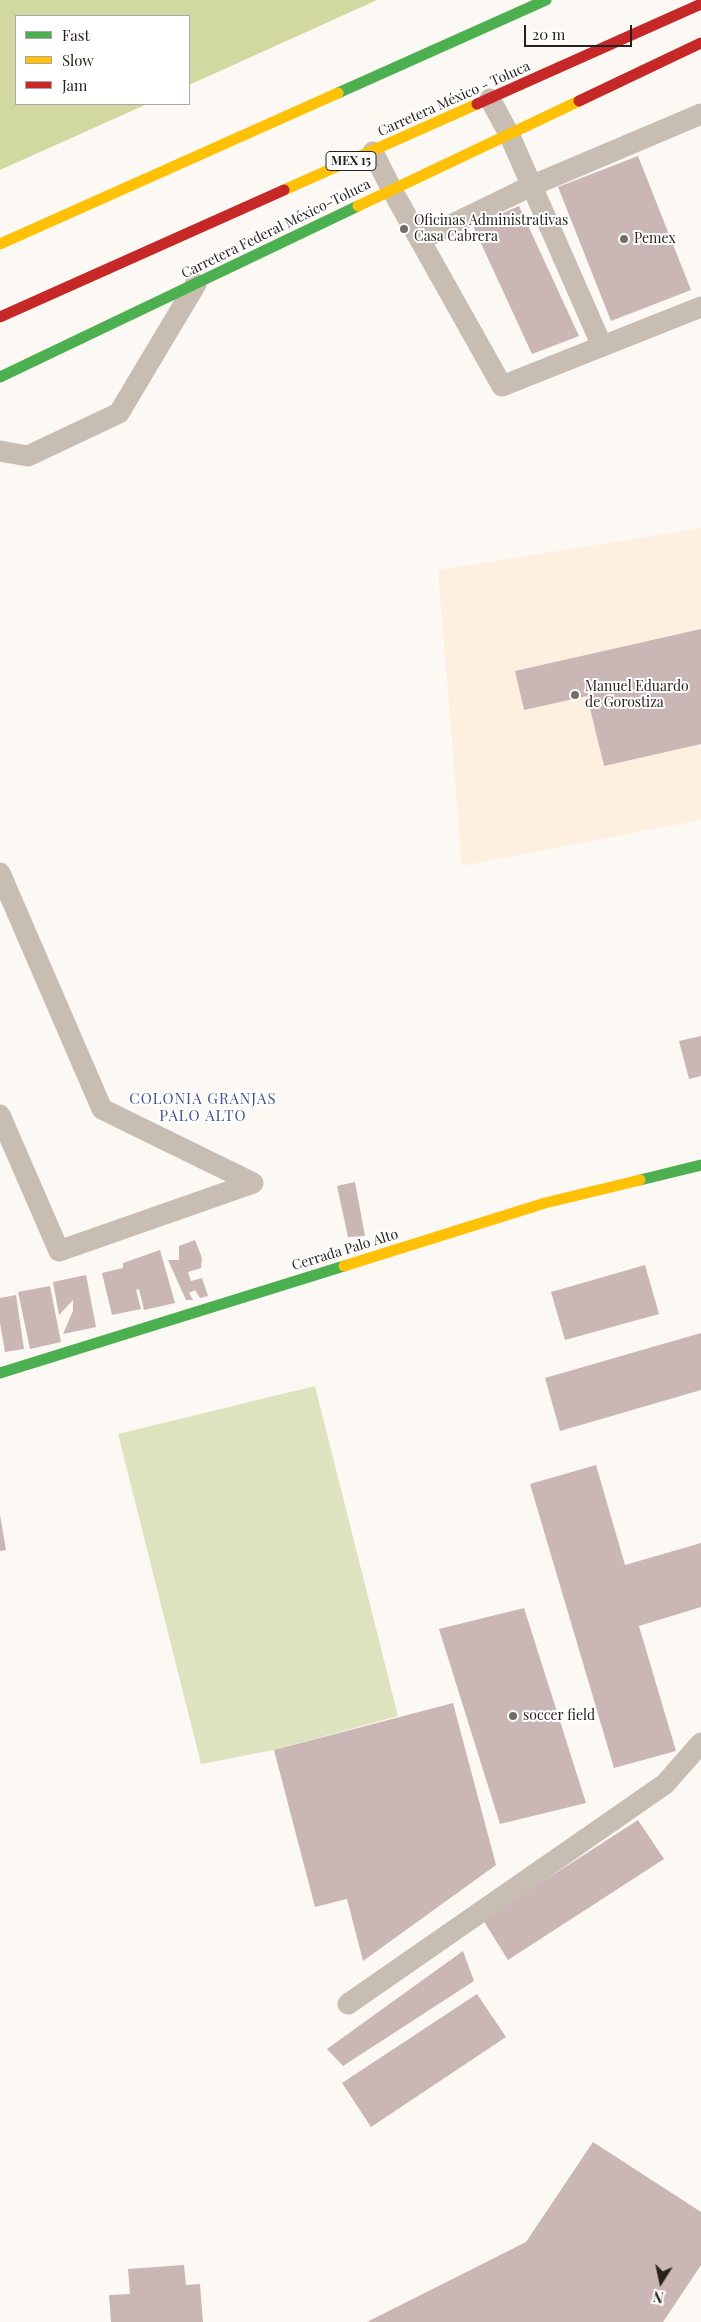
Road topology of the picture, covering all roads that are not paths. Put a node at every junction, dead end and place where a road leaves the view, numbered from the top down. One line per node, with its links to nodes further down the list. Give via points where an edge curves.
1 (546, 0): 11 (street)
2 (701, 4): 4 (street, Carretera México - Toluca / MEX 15)
3 (701, 43): 6 (street, Carretera Federal México-Toluca)
4 (490, 99): 6 (lane); 7 (street, Carretera México - Toluca / MEX 15)
5 (701, 114): 8 (lane)
6 (509, 134): 8 (lane); 9 (street, Carretera Federal México-Toluca)
7 (373, 152): 9 (lane); 14 (street, Carretera México - Toluca / MEX 15)
8 (531, 186): 10 (lane); 15 (lane)
9 (392, 190): 10 (lane); 12 (street, Carretera Federal México-Toluca)
10 (420, 240): 15 (lane, via 502,386)
11 (0, 244)
12 (196, 284): 16 (street, Carretera Federal México-Toluca); 17 (lane, via 119,413 28,456)
13 (701, 307): 15 (lane)
14 (0, 317)
15 (602, 346)
16 (0, 377)
17 (0, 451)
18 (0, 873): 19 (lane, via 102,1110 253,1183 59,1251)
19 (0, 1116)
20 (701, 1165): 21 (street, Cerrada Palo Alto, via 545,1203)
21 (0, 1373)
22 (701, 1743): 23 (lane, via 665,1784)
23 (348, 2004)

